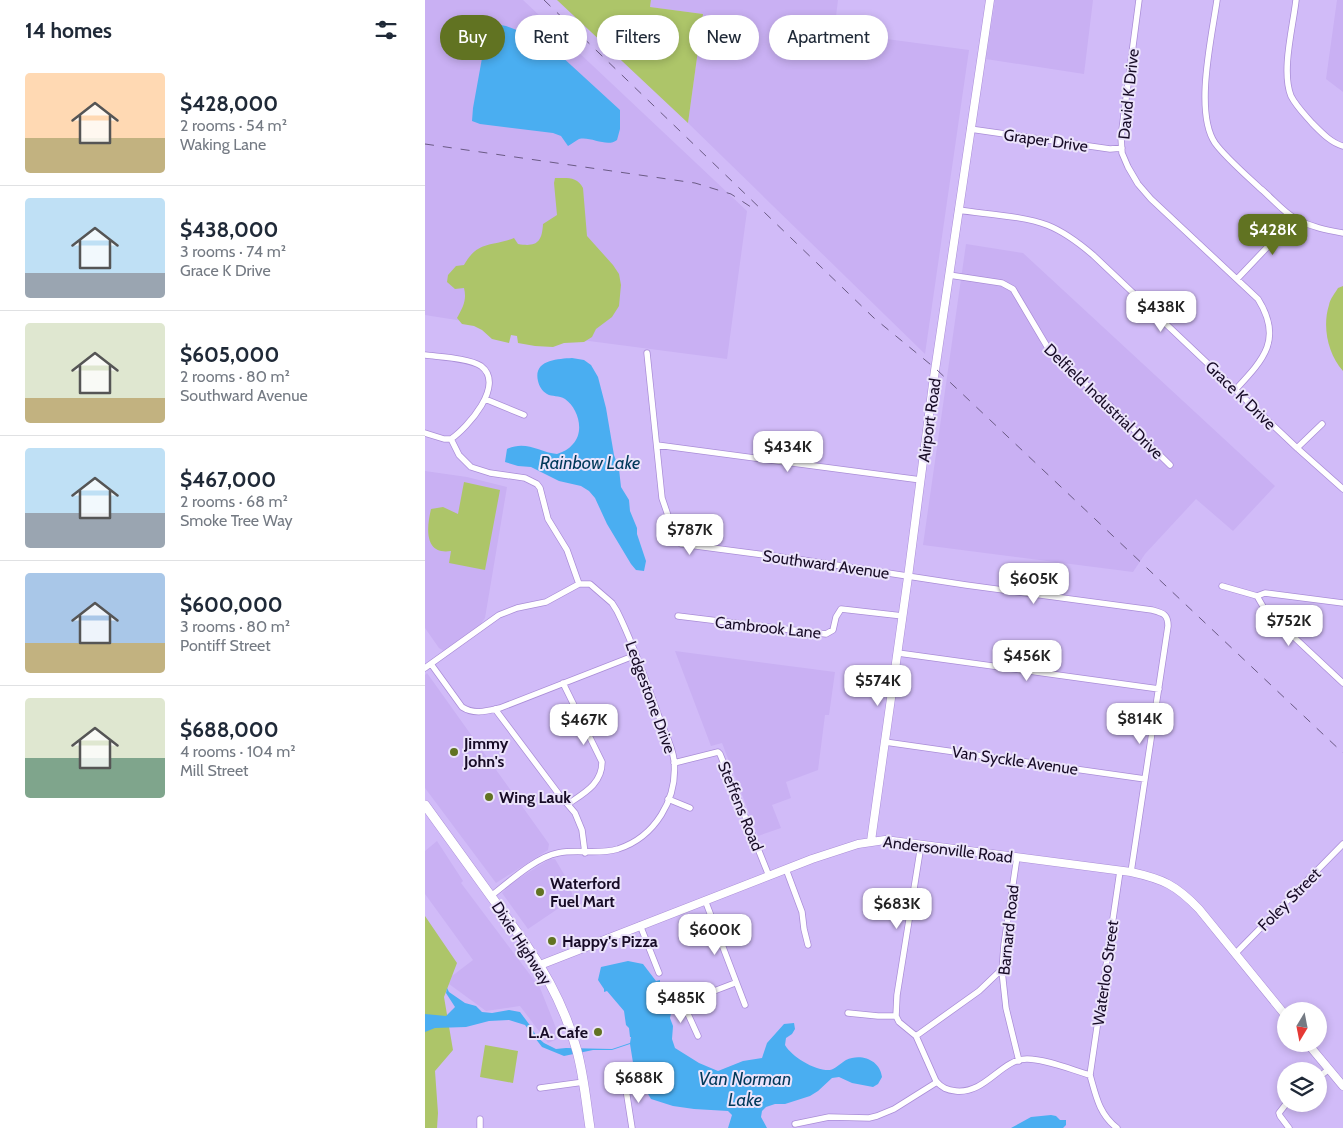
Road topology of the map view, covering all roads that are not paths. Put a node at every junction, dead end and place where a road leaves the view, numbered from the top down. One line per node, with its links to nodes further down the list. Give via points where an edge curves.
1 (991, 0): 5 (street, Airport Road)
2 (1139, 0): 7 (street, David K Drive)
3 (1217, 0): 9 (street, via 1205,92 1209,131 1215,143)
4 (1296, 0): 6 (street, via 1287,73 1292,97 1304,114 1329,138)
5 (970, 129): 7 (street, Graper Drive); 8 (street, Airport Road)
6 (1343, 146)
7 (1122, 148): 12 (street, David K Drive, via 1128,167 1151,199)
8 (959, 210): 11 (street, Airport Road); 15 (street, Grace K Drive, via 1038,222 1072,238)
9 (1295, 218): 10 (street, via 1323,230); 12 (street)
10 (1343, 233)
11 (949, 276): 23 (street, Delfield Industrial Drive, via 1002,283 1013,289 1047,348); 24 (street, Airport Road)
12 (1237, 279): 15 (street, David K Drive, via 1265,310 1270,336 1263,358)
13 (647, 354): 21 (street, Southward Avenue)
14 (425, 355): 16 (street, via 481,366 489,383)
15 (1236, 388): 22 (street, Grace K Drive)
16 (485, 399): 17 (street); 20 (street, via 474,419)
17 (524, 415)
18 (1322, 424): 22 (street)
19 (425, 433): 20 (street)
20 (451, 439): 27 (street, via 459,455 471,467 525,478 537,484 548,519 569,556)
21 (657, 445): 24 (street); 26 (street, Southward Avenue, via 662,498 681,544)
22 (1297, 448): 25 (street, Grace K Drive)
23 (1170, 465)
24 (921, 480): 26 (street, Airport Road)
25 (1343, 489)
26 (909, 576): 32 (street, Airport Road); 39 (street, Southward Avenue, via 1163,613 1167,616 1168,626)
27 (579, 584): 34 (street, Ledgestone Drive, via 590,584 613,603); 35 (street, via 546,602 499,615)
28 (1222, 586): 29 (street)
29 (1257, 596): 30 (street, via 1265,593); 38 (street, via 1265,610)
30 (1343, 603)
31 (677, 616): 32 (street, Cambrook Lane, via 826,634 833,630 841,609)
32 (903, 616): 33 (street, Airport Road)
33 (897, 654): 39 (street); 41 (street, Airport Road)
34 (636, 655): 37 (street); 42 (street, Ledgestone Drive)
35 (431, 664): 36 (street); 40 (street, via 465,709 477,712)
36 (425, 668)
37 (563, 683): 40 (street); 46 (street, via 603,762 599,779)
38 (1343, 683)
39 (1159, 690): 43 (street)
40 (495, 709): 46 (street)
41 (885, 742): 43 (street, Van Syckle Avenue); 48 (street, Airport Road)
42 (674, 763): 44 (street, Ledgestone Drive); 56 (street, Steffens Road, via 715,752 721,754)
43 (1145, 779): 55 (street)
44 (668, 799): 47 (street); 51 (street, Ledgestone Drive, via 659,822 633,843 617,849)
45 (425, 804): 57 (main road, Dixie Highway)
46 (568, 804): 51 (street, via 579,820)
47 (690, 808)
48 (871, 841): 50 (street, Andersonville Road); 53 (street, Andersonville Road)
49 (1343, 844): 61 (street, Foley Street)
50 (921, 845): 52 (street, Andersonville Road); 69 (street)
51 (585, 853): 57 (street, Ledgestone Drive, via 559,852 546,857)
52 (1017, 857): 54 (street, Andersonville Road); 63 (street, Barnard Road)
53 (786, 869): 56 (street, Andersonville Road); 60 (street, via 802,912)
54 (1120, 871): 55 (street, Andersonville Road); 75 (street, Waterloo Street)
55 (1131, 872): 61 (street, Andersonville Road, via 1161,880 1183,893)
56 (769, 876): 58 (street, Andersonville Road)
57 (491, 896): 62 (main road, Dixie Highway)
58 (705, 900): 59 (street, Andersonville Road); 65 (street)
59 (640, 925): 62 (street, Andersonville Road); 64 (street)
60 (808, 945)
61 (1235, 954): 67 (street, Andersonville Road)
62 (540, 964): 76 (main road, Dixie Highway, via 557,997 576,1049)
63 (1002, 968): 71 (street, via 979,990); 73 (street, Barnard Road, via 1006,1008)
64 (659, 973)
65 (735, 983): 66 (street); 70 (street, via 681,1004)
66 (745, 1005)
67 (1277, 1005)
68 (848, 1013): 69 (street)
69 (896, 1016): 71 (street)
70 (698, 1036)
71 (916, 1036): 77 (street)
72 (1315, 1052): 74 (street)
73 (1019, 1061): 75 (street, via 1027,1059); 77 (street, via 969,1092 948,1090)
74 (1329, 1069): 79 (street)
75 (1090, 1075): 87 (street, via 1101,1110)
76 (583, 1082): 80 (street); 85 (main road, Dixie Highway)
77 (937, 1082): 83 (street, via 877,1116 829,1117)
78 (625, 1083): 86 (street)
79 (1343, 1086)
80 (540, 1088)
81 (1280, 1112): 88 (street)
82 (480, 1119): 84 (street)
83 (795, 1124)
84 (480, 1128)
85 (590, 1128)
86 (633, 1128)
87 (1117, 1128)
88 (1289, 1128)

